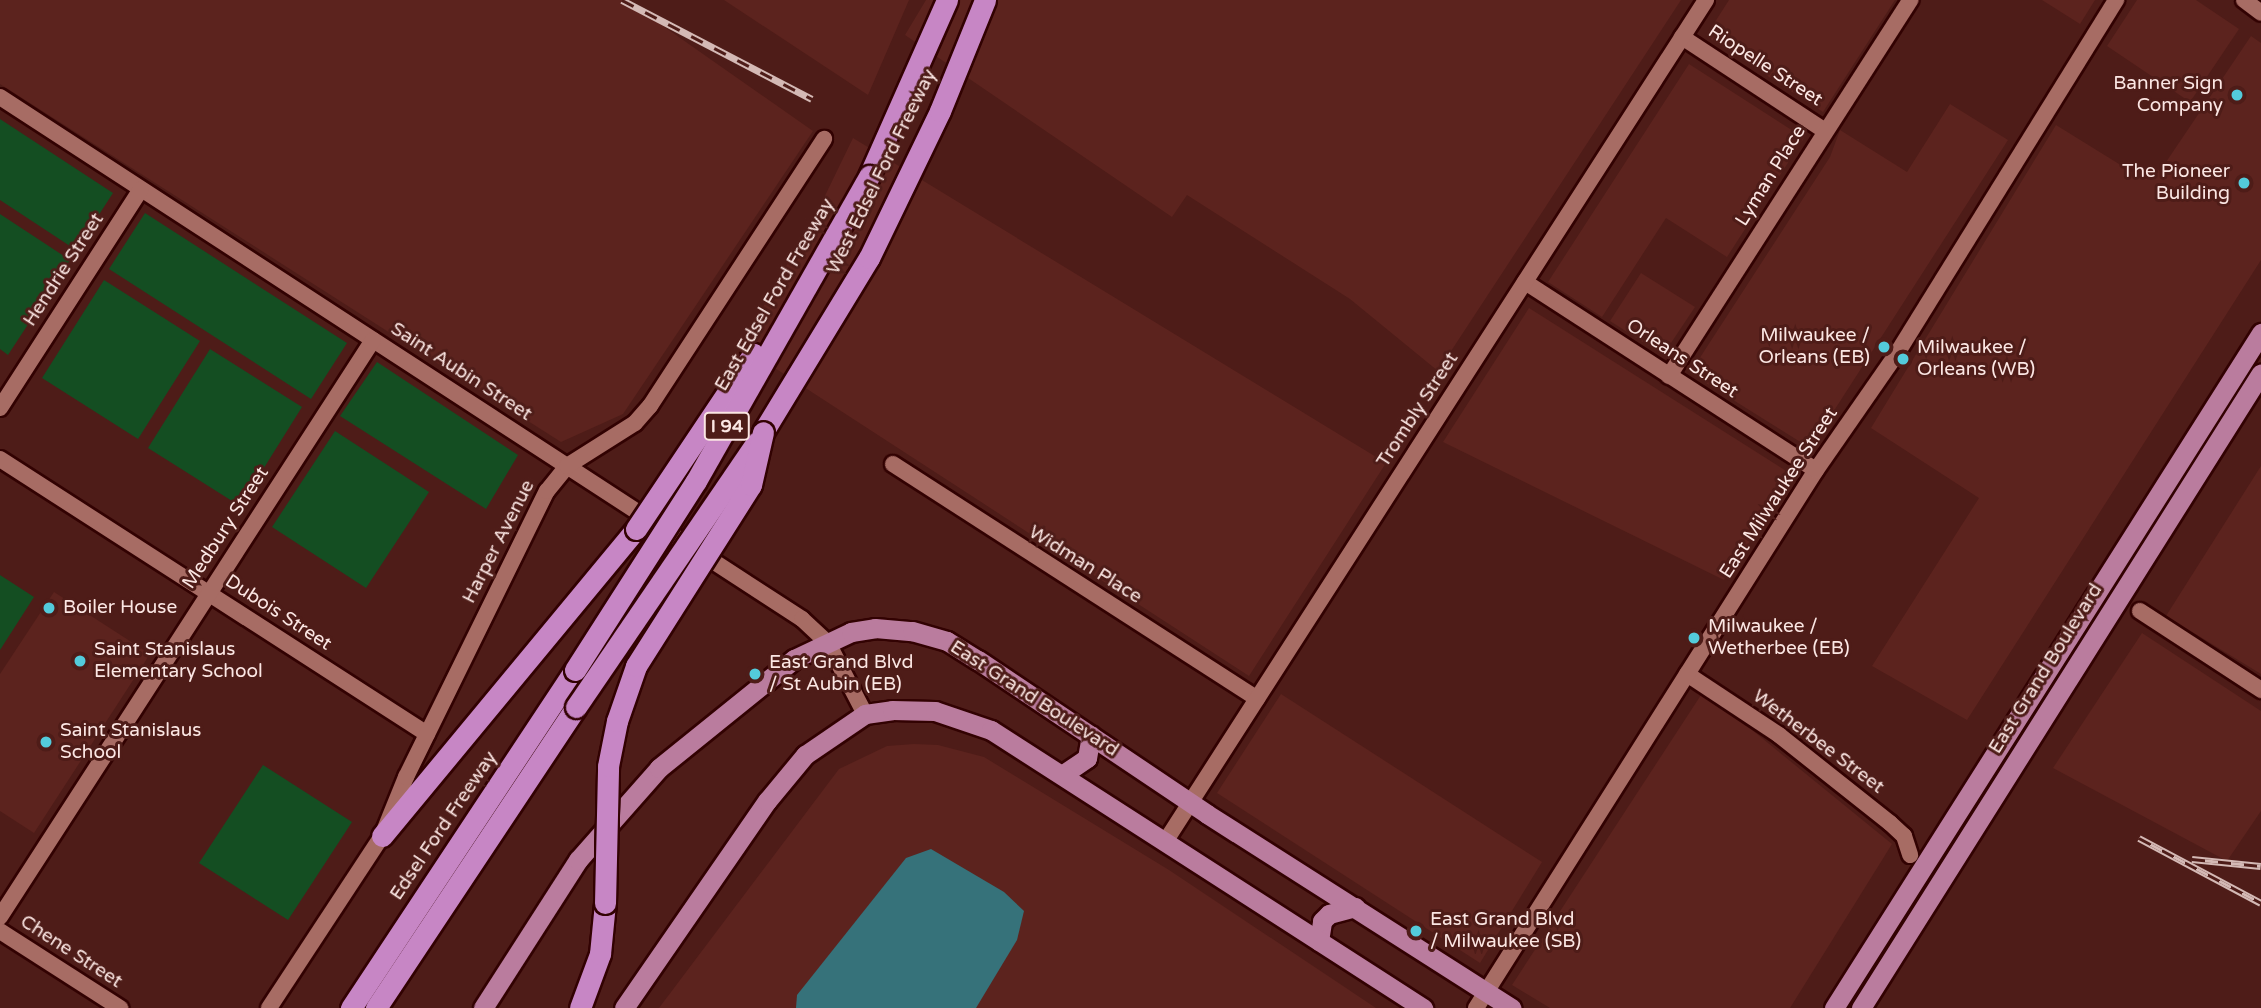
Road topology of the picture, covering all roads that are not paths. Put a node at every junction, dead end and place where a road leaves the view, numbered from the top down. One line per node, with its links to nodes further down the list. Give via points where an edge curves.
1 (947, 0): 12 (highway, East Edsel Ford Freeway / I 94)
2 (985, 0): 22 (highway, West Edsel Ford Freeway / I 94, via 940,111 869,258)
3 (1706, 0): 8 (street, Trombly Street)
4 (1910, 0): 10 (street, Lyman Place)
5 (2116, 0): 26 (street, East Milwaukee Street, via 1895,355)
6 (2241, 2): 7 (street)
7 (2261, 13)
8 (1682, 37): 10 (street, Riopelle Street); 14 (street, Trombly Street)
9 (0, 97): 13 (street, Saint Aubin Street)
10 (1825, 131): 18 (street, Lyman Place)
11 (824, 139): 25 (street, Harper Avenue, via 650,406 635,423)
12 (869, 176): 30 (highway, East Edsel Ford Freeway / I 94, bridge, via 696,481); 39 (highway, bridge, via 636,529)
13 (141, 189): 16 (street, Saint Aubin Street); 21 (street, Hendrie Street)
14 (1525, 282): 18 (street, Orleans Street); 33 (street, Trombly Street)
15 (2261, 333): 19 (main road, East Grand Boulevard)
16 (373, 340): 25 (street, Saint Aubin Street); 27 (street, Medbury Street)
17 (2261, 373): 20 (main road, East Grand Boulevard)
18 (1669, 376): 26 (street, Orleans Street)
19 (2227, 385): 20 (main road); 56 (main road, East Grand Boulevard)
20 (2245, 398): 57 (main road, East Grand Boulevard)
21 (0, 408)
22 (763, 432): 50 (highway, West Edsel Ford Freeway / I 94, bridge); 52 (highway, bridge, via 751,485 636,666 617,720 608,766 606,903 600,954)
23 (0, 459): 27 (street, Dubois Street)
24 (893, 464): 33 (street, Widman Place)
25 (567, 466): 29 (street, Saint Aubin Street, via 802,619); 35 (street, Harper Avenue, via 547,491)
26 (1816, 470): 31 (street, East Milwaukee Street)
27 (209, 593): 35 (street, Dubois Street); 43 (street, Medbury Street)
28 (2140, 611): 32 (street)
29 (828, 643): 34 (street, Saint Aubin Street); 36 (main road, East Grand Boulevard, via 875,628 912,631 947,641); 51 (main road, East Grand Boulevard, via 794,659 659,768 578,860)
30 (575, 670): 49 (highway, Edsel Ford Freeway / I 94)
31 (1687, 674): 41 (street, Wetherbee Street, via 1779,735 1891,823 1904,836); 46 (street, East Milwaukee Street)
32 (2261, 690)
33 (1257, 699): 38 (street, Trombly Street)
34 (865, 714): 37 (main road, via 910,710 959,716 991,730); 53 (main road, via 805,755)
35 (427, 734): 39 (street, Harper Avenue)
36 (1091, 735): 37 (main road, via 1087,758); 38 (main road, East Grand Boulevard)
37 (1062, 775): 40 (main road)
38 (1191, 802): 40 (street, Trombly Street); 42 (main road, East Grand Boulevard)
39 (382, 836): 48 (street, Harper Avenue)
40 (1166, 842): 45 (main road)
41 (1910, 855)
42 (1355, 907): 45 (main road, via 1329,914 1322,921); 46 (main road, East Grand Boulevard)
43 (0, 916)
44 (0, 931): 47 (street, Chene Street)
45 (1319, 941): 54 (main road)
46 (1481, 1000): 55 (main road, East Grand Boulevard)
47 (120, 1008)
48 (269, 1008)
49 (351, 1008)
50 (376, 1008)
51 (483, 1008)
52 (580, 1008)
53 (624, 1008)
54 (1423, 1008)
55 (1512, 1008)
56 (1834, 1008)
57 (1861, 1008)

